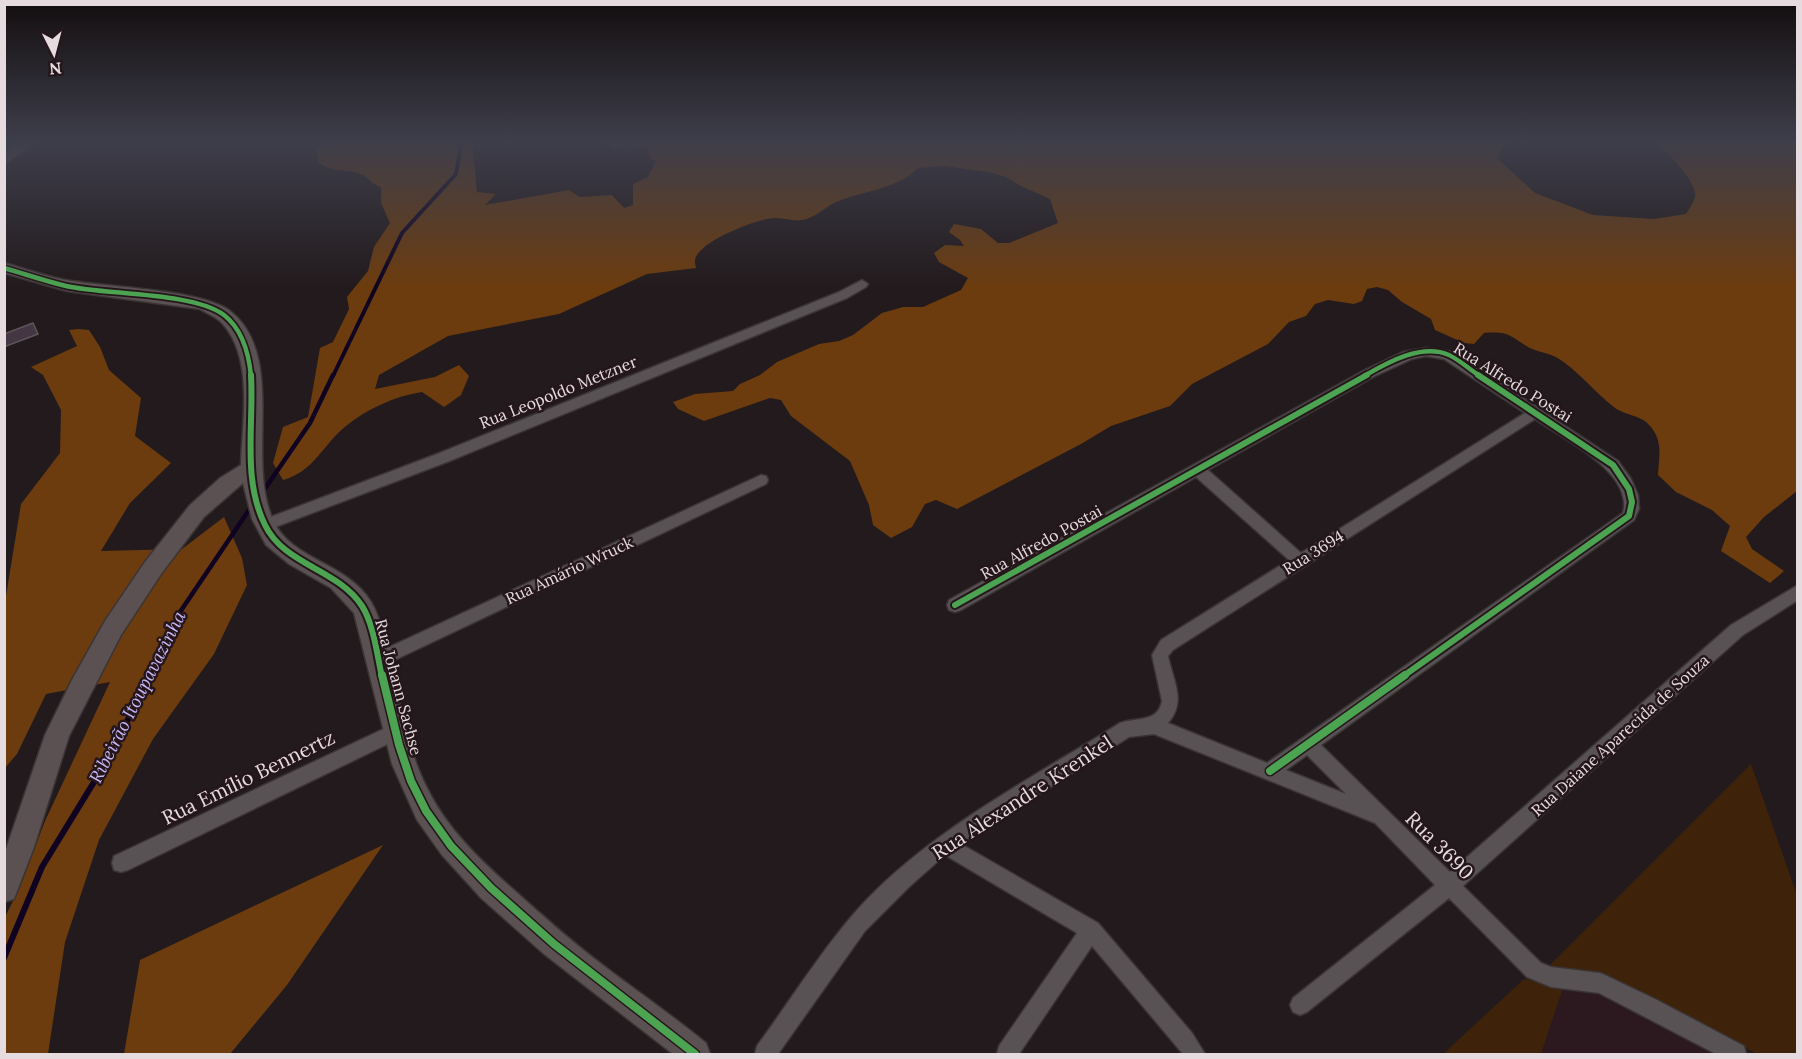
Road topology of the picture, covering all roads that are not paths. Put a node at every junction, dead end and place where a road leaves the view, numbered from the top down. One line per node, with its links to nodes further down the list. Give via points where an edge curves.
1 (4, 268): 4 (street, Rua Johann Sachse, via 67,286 195,302 225,316 240,333 250,366)
2 (862, 284): 7 (street, Rua Leopoldo Metzner, via 442,458)
3 (1536, 412): 5 (street, Rua Alfredo Postai, via 1448,355 1418,351 1370,373); 8 (street, Rua 3694); 14 (street, Rua Alfredo Postai, via 1613,465 1624,477 1634,505 1629,516)
4 (251, 469): 7 (street, Rua Johann Sachse); 20 (street, via 227,483 197,511 113,628 57,735)
5 (1198, 470): 8 (street); 10 (street, Rua Alfredo Postai)
6 (761, 480): 11 (street, Rua Amário Wruck)
7 (265, 525): 11 (street, Rua Johann Sachse, via 275,543 333,576 353,593 364,609)
8 (1300, 561): 12 (street, Rua 3694, via 1167,645 1160,655 1169,686 1169,708)
9 (1797, 591): 19 (street, Rua Daiane Aparecida de Souza, via 1737,630)
10 (956, 605)
11 (378, 660): 13 (street, Rua Johann Sachse)
12 (1154, 726): 15 (street); 17 (street, Rua Alexandre Krenkel, via 1126,729)
13 (394, 732): 18 (street, Rua Emílio Bennertz); 23 (street, Rua Johann Sachse, via 418,797 462,860 531,926)
14 (1308, 744): 15 (street, Rua Alfredo Postai); 16 (street, Rua 3690)
15 (1270, 771): 16 (street)
16 (1381, 817): 19 (street, Rua 3690)
17 (944, 844): 21 (street); 24 (street, Rua Alexandre Krenkel, via 858,924)
18 (121, 863)
19 (1449, 886): 22 (street, Rua Daiane Aparecida de Souza); 27 (street, Rua 3690, via 1542,975 1600,983)
20 (4, 889)
21 (1091, 930): 25 (street); 26 (street)
22 (1300, 1005)
23 (695, 1054)
24 (765, 1054)
25 (1007, 1054)
26 (1195, 1054)
27 (1736, 1054)

